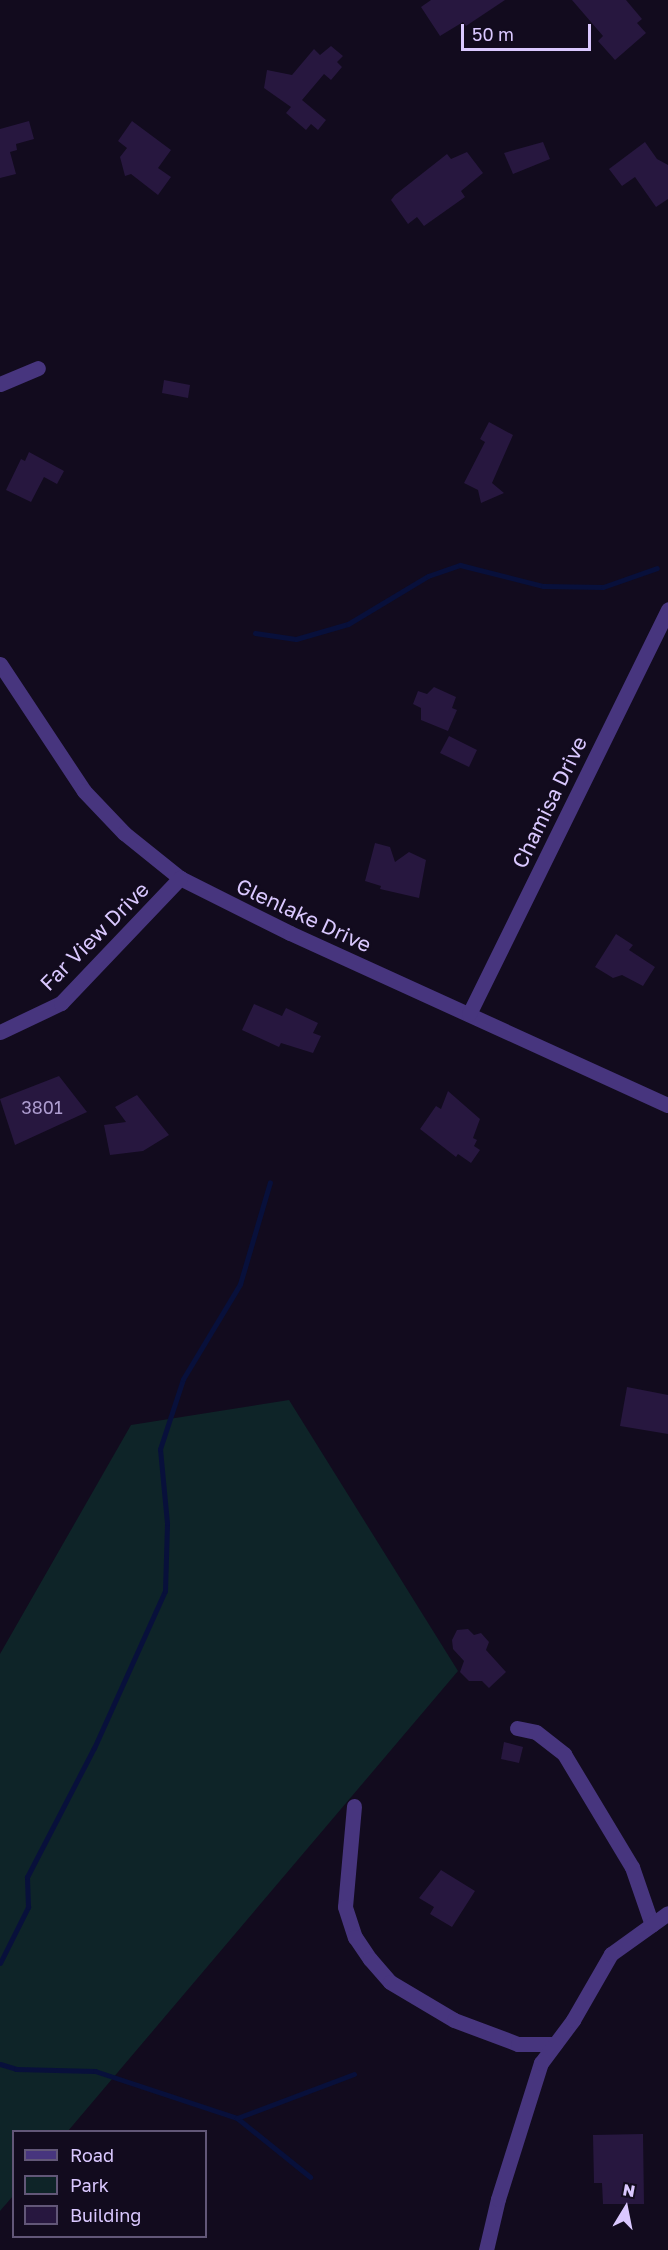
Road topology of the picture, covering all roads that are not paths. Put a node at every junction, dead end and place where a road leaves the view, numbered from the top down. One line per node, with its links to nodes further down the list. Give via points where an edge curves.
1 (38, 368): 2 (street)
2 (0, 384)
3 (668, 609): 4 (street, Chamisa Drive)
4 (663, 627): 7 (street, Chamisa Drive)
5 (0, 664): 6 (street, Glenlake Drive, via 84,791 124,833)
6 (180, 879): 7 (street, Glenlake Drive); 8 (street, Far View Drive, via 61,1003)
7 (469, 1014): 9 (street, Glenlake Drive)
8 (0, 1032)
9 (668, 1105)
10 (516, 1728): 13 (street, via 536,1732 564,1754 632,1867)
11 (354, 1806): 14 (street, via 345,1906 355,1937 370,1959 390,1982 454,2020 518,2044)
12 (668, 1913): 13 (street)
13 (652, 1925): 14 (street, via 611,1953)
14 (555, 2044): 15 (street, via 541,2063)
15 (486, 2250)

